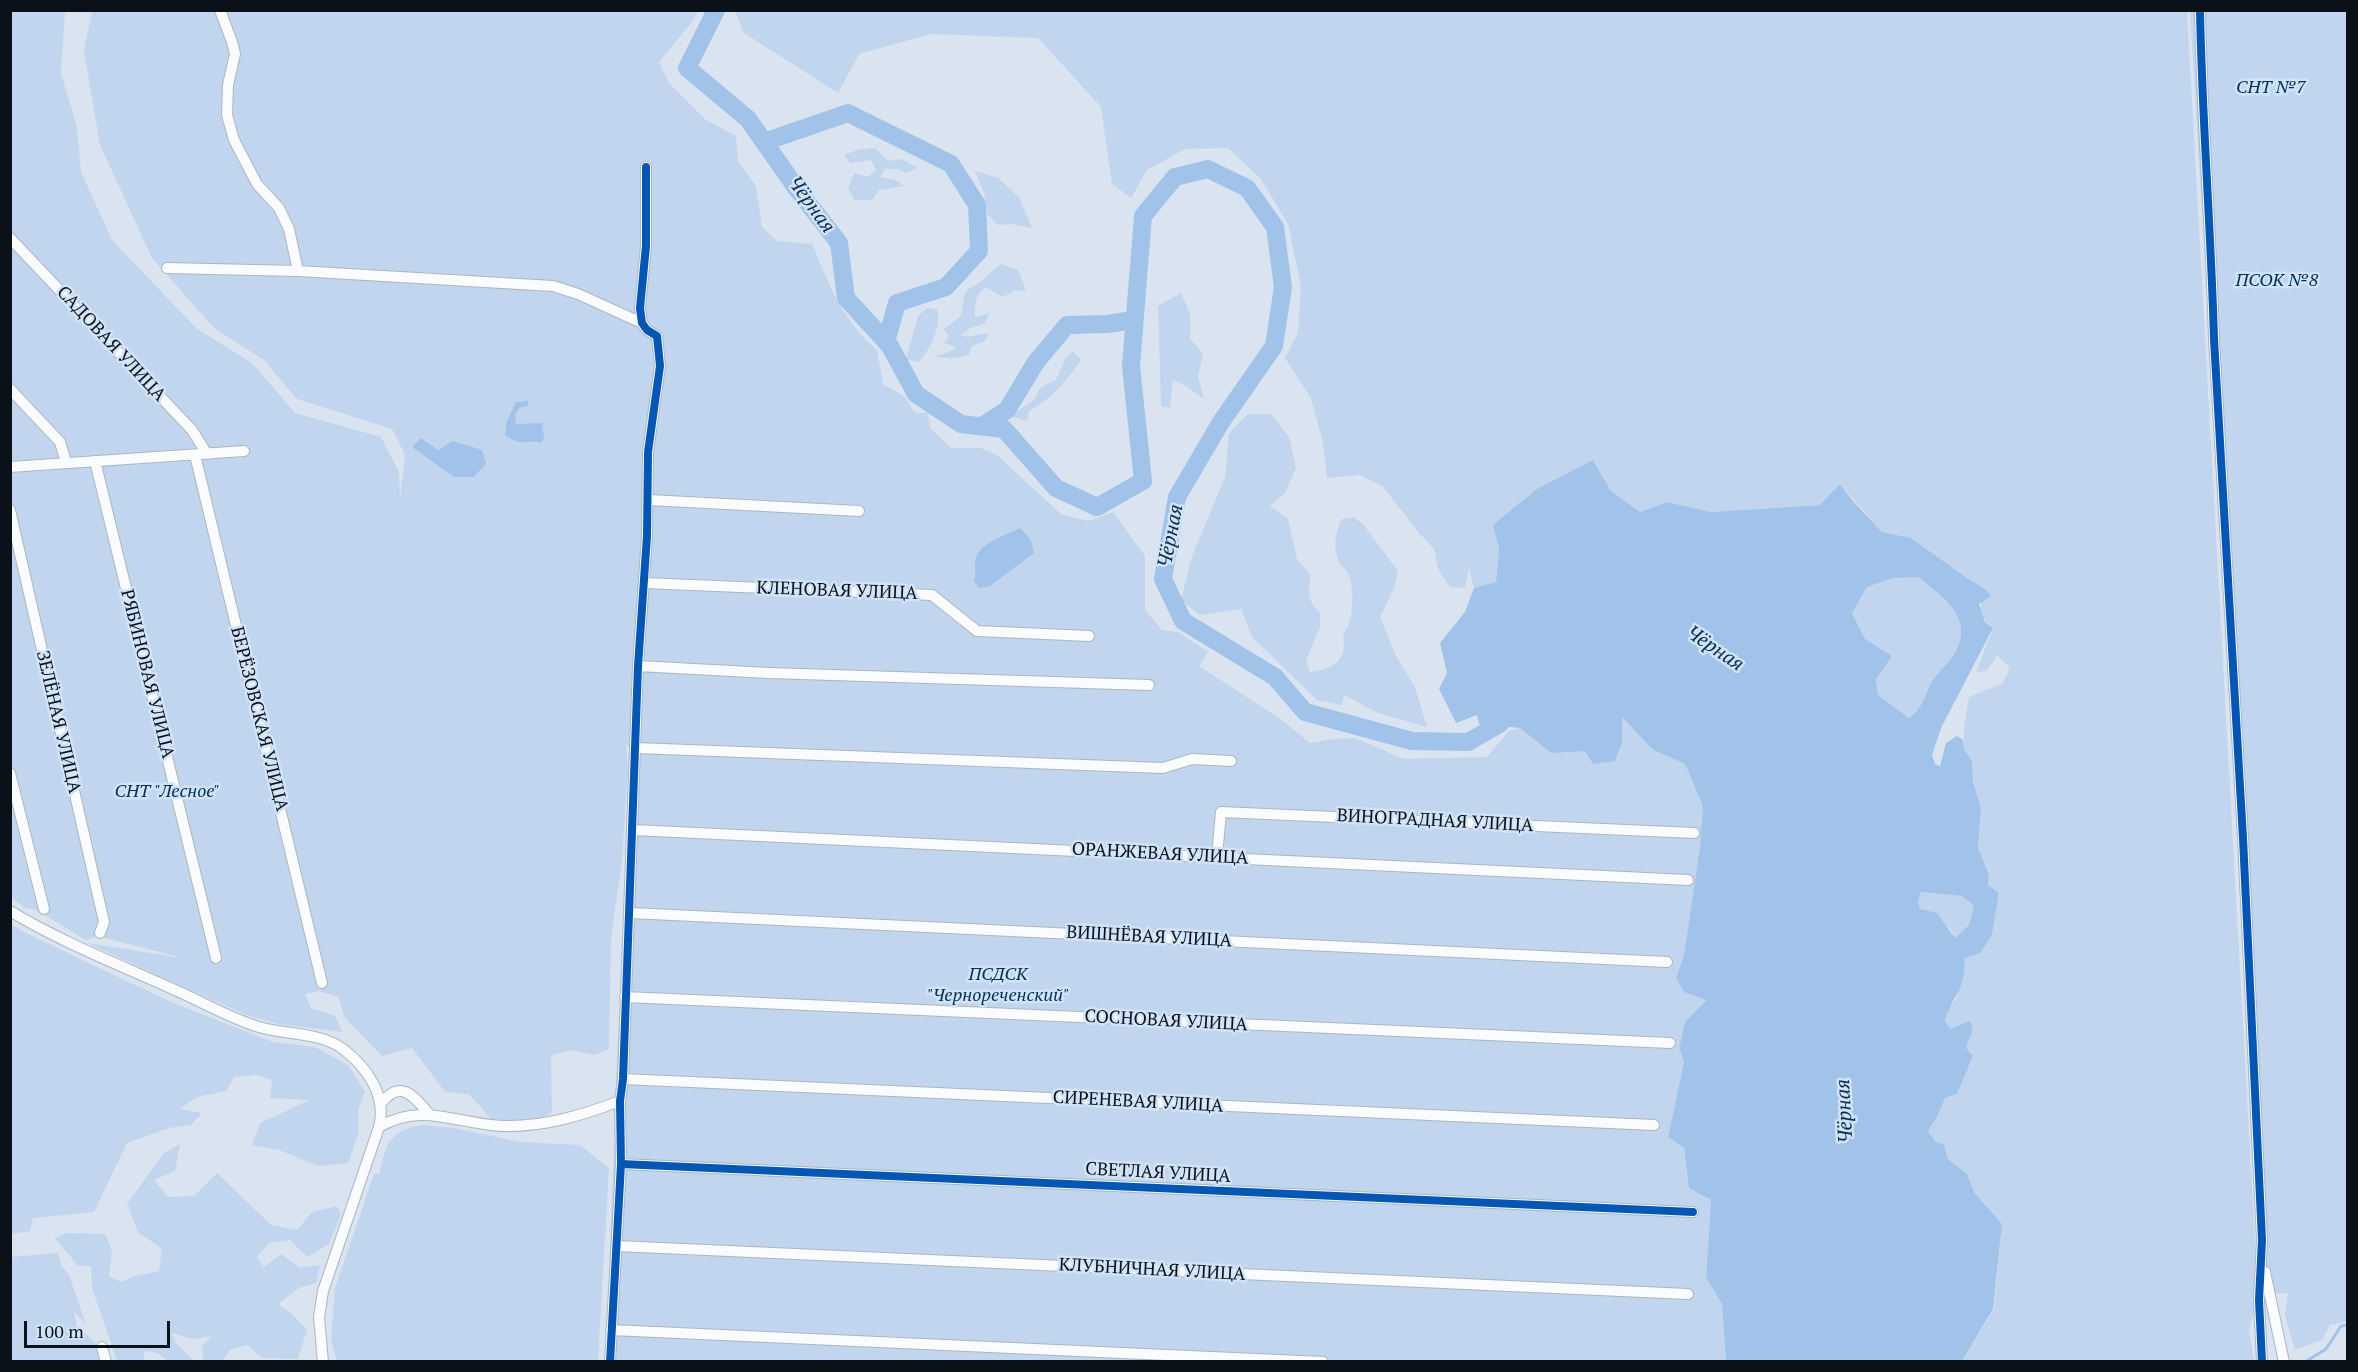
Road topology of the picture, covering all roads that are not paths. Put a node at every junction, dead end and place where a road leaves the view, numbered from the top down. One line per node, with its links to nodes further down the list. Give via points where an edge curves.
1 (220, 10): 6 (street, via 235,54 227,115 234,140 257,184 279,208 289,229)
2 (2200, 10): 47 (street)
3 (646, 167): 7 (street)
4 (10, 238): 10 (street, САДОВАЯ УЛИЦА, via 192,430)
5 (167, 268): 6 (street)
6 (298, 271): 7 (street, via 553,286)
7 (642, 323): 15 (street, via 657,336 660,366 648,452)
8 (10, 388): 13 (street, via 60,442)
9 (244, 451): 10 (street)
10 (207, 454): 11 (street)
11 (195, 455): 12 (street); 35 (street, БЕРЁЗОВСКАЯ УЛИЦА)
12 (95, 461): 13 (street); 33 (street, РЯБИНОВАЯ УЛИЦА)
13 (66, 462): 14 (street)
14 (10, 467)
15 (649, 500): 17 (street); 18 (street)
16 (10, 510): 32 (street, ЗЕЛЁНАЯ УЛИЦА, via 104,922)
17 (859, 511)
18 (644, 583): 19 (street, КЛЕНОВАЯ УЛИЦА, via 932,595 977,631); 20 (street)
19 (1089, 636)
20 (638, 666): 21 (street); 22 (street)
21 (1149, 684)
22 (636, 748): 23 (street, via 1163,768 1192,759); 25 (street)
23 (1231, 761)
24 (10, 773): 29 (street)
25 (633, 830): 27 (street, ОРАНЖЕВАЯ УЛИЦА); 31 (street)
26 (1694, 833): 27 (street, ВИНОГРАДНАЯ УЛИЦА, via 1221,812)
27 (1217, 856): 28 (street, ОРАНЖЕВАЯ УЛИЦА)
28 (1688, 880)
29 (44, 909)
30 (10, 911): 40 (street, via 48,934 258,1027 325,1039 357,1061)
31 (630, 913): 34 (street, ВИШНЁВАЯ УЛИЦА); 36 (street)
32 (100, 933)
33 (216, 957)
34 (1667, 962)
35 (322, 983)
36 (626, 997): 37 (street, СОСНОВАЯ УЛИЦА); 38 (street)
37 (1670, 1043)
38 (623, 1079): 39 (street); 42 (street, СИРЕНЕВАЯ УЛИЦА)
39 (620, 1101): 41 (street, via 582,1115 524,1126); 44 (street)
40 (382, 1102): 41 (street, via 389,1093 405,1091); 43 (street)
41 (430, 1115): 43 (street, via 407,1114)
42 (1653, 1125)
43 (380, 1126): 53 (street, via 323,1291 319,1317)
44 (621, 1164): 45 (street, СВЕТЛАЯ УЛИЦА); 46 (street)
45 (1693, 1212)
46 (617, 1246): 48 (street, КЛУБНИЧНАЯ УЛИЦА); 49 (street)
47 (2262, 1260): 51 (street); 56 (street)
48 (1688, 1294)
49 (611, 1330): 54 (street); 55 (street)
50 (102, 1347): 52 (street)
51 (2284, 1357)
52 (106, 1362)
53 (323, 1362)
54 (610, 1362)
55 (1323, 1362)
56 (2262, 1362)

